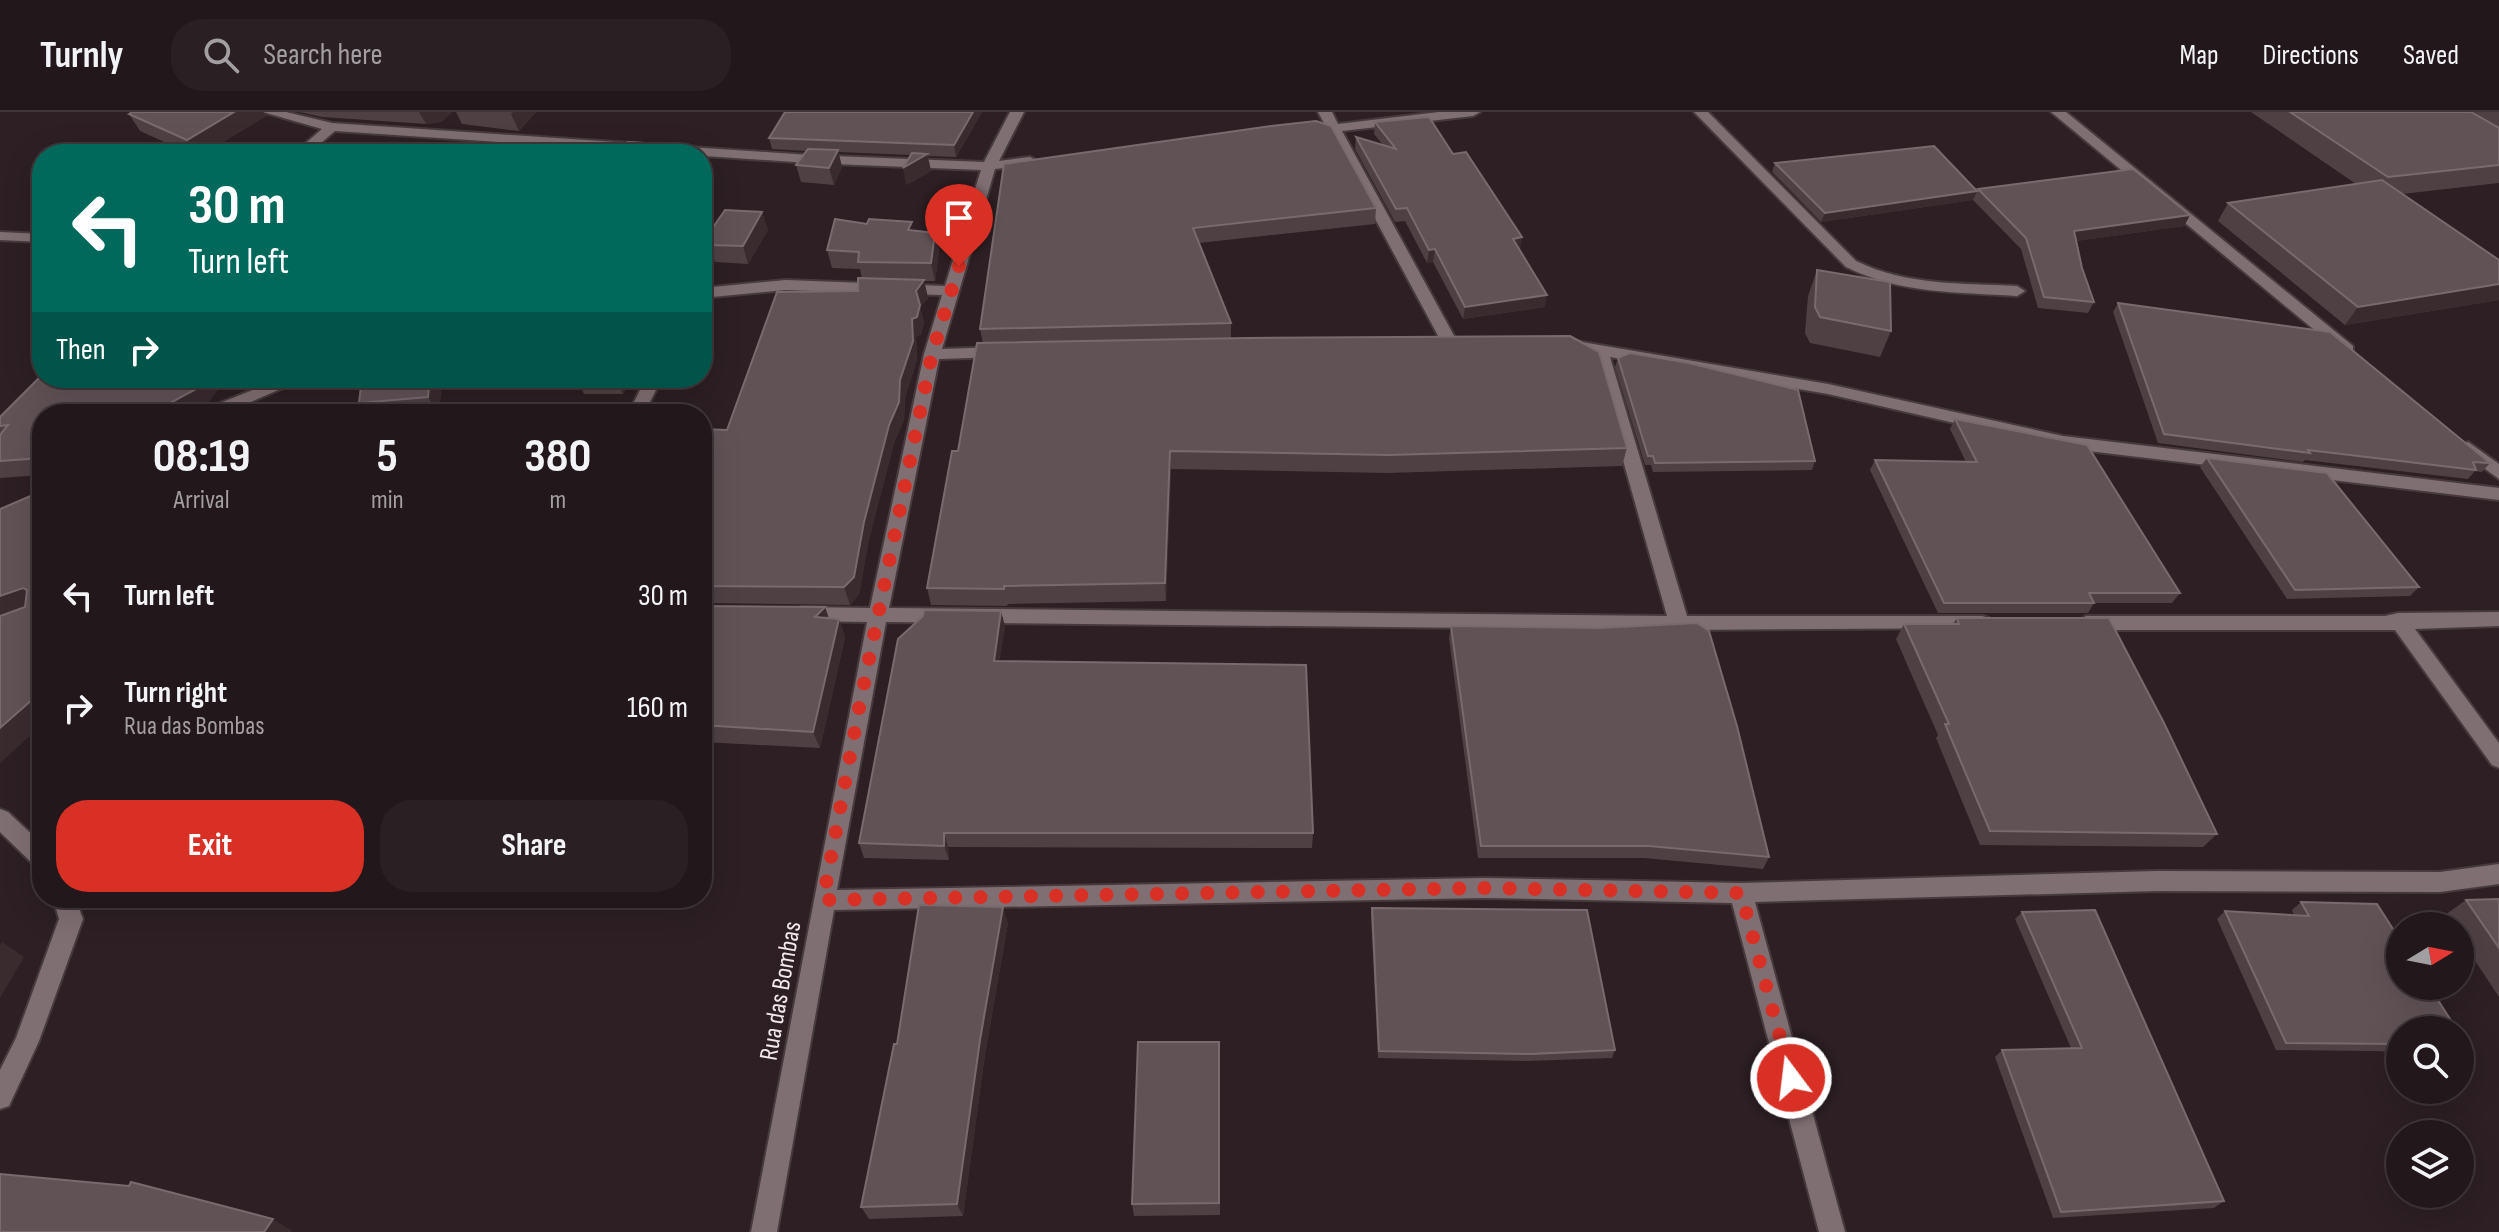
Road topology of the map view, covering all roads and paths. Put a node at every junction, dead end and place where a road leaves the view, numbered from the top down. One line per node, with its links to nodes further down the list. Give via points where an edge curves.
1 (270, 112): 7 (street)
2 (1017, 112): 14 (street, Rua das Bombas)
3 (1325, 112): 8 (street)
4 (1473, 112): 8 (street)
5 (1701, 112): 18 (street, via 1851,264 1872,277)
6 (2058, 112): 25 (street)
7 (332, 127): 10 (street); 11 (street, via 447,127)
8 (1334, 128): 9 (street); 20 (street)
9 (1291, 133)
10 (312, 144)
11 (629, 144)
12 (712, 152): 14 (street)
13 (1048, 160): 14 (street)
14 (989, 166): 17 (street, Rua das Bombas)
15 (0, 236): 16 (street)
16 (32, 238)
17 (951, 291): 19 (street, via 786,285); 24 (street, Rua das Bombas)
18 (2017, 291)
19 (712, 292)
20 (1449, 343)
21 (1540, 343): 22 (street)
22 (1599, 348): 30 (street, via 1828,389 2063,442); 35 (street)
23 (1010, 352): 24 (street)
24 (932, 354): 32 (street, Rua das Bombas)
25 (2364, 363)
26 (273, 388): 27 (street)
27 (233, 404)
28 (2450, 433): 29 (street)
29 (2499, 473)
30 (2499, 494)
31 (779, 614): 32 (street)
32 (878, 616): 35 (street); 43 (street, Rua das Bombas)
33 (2499, 619): 34 (street)
34 (2398, 620): 37 (street); 38 (street)
35 (1679, 623): 36 (street)
36 (2009, 623)
37 (2071, 623)
38 (2499, 759)
39 (0, 818): 40 (street)
40 (32, 848)
41 (2499, 874): 42 (street, via 2440,882 2157,881)
42 (1741, 893): 43 (street, via 1485,888); 47 (street)
43 (823, 900): 46 (street, Rua das Bombas)
44 (67, 908): 45 (street, via 71,919 27,1041)
45 (0, 1097)
46 (764, 1232)
47 (1832, 1232)

